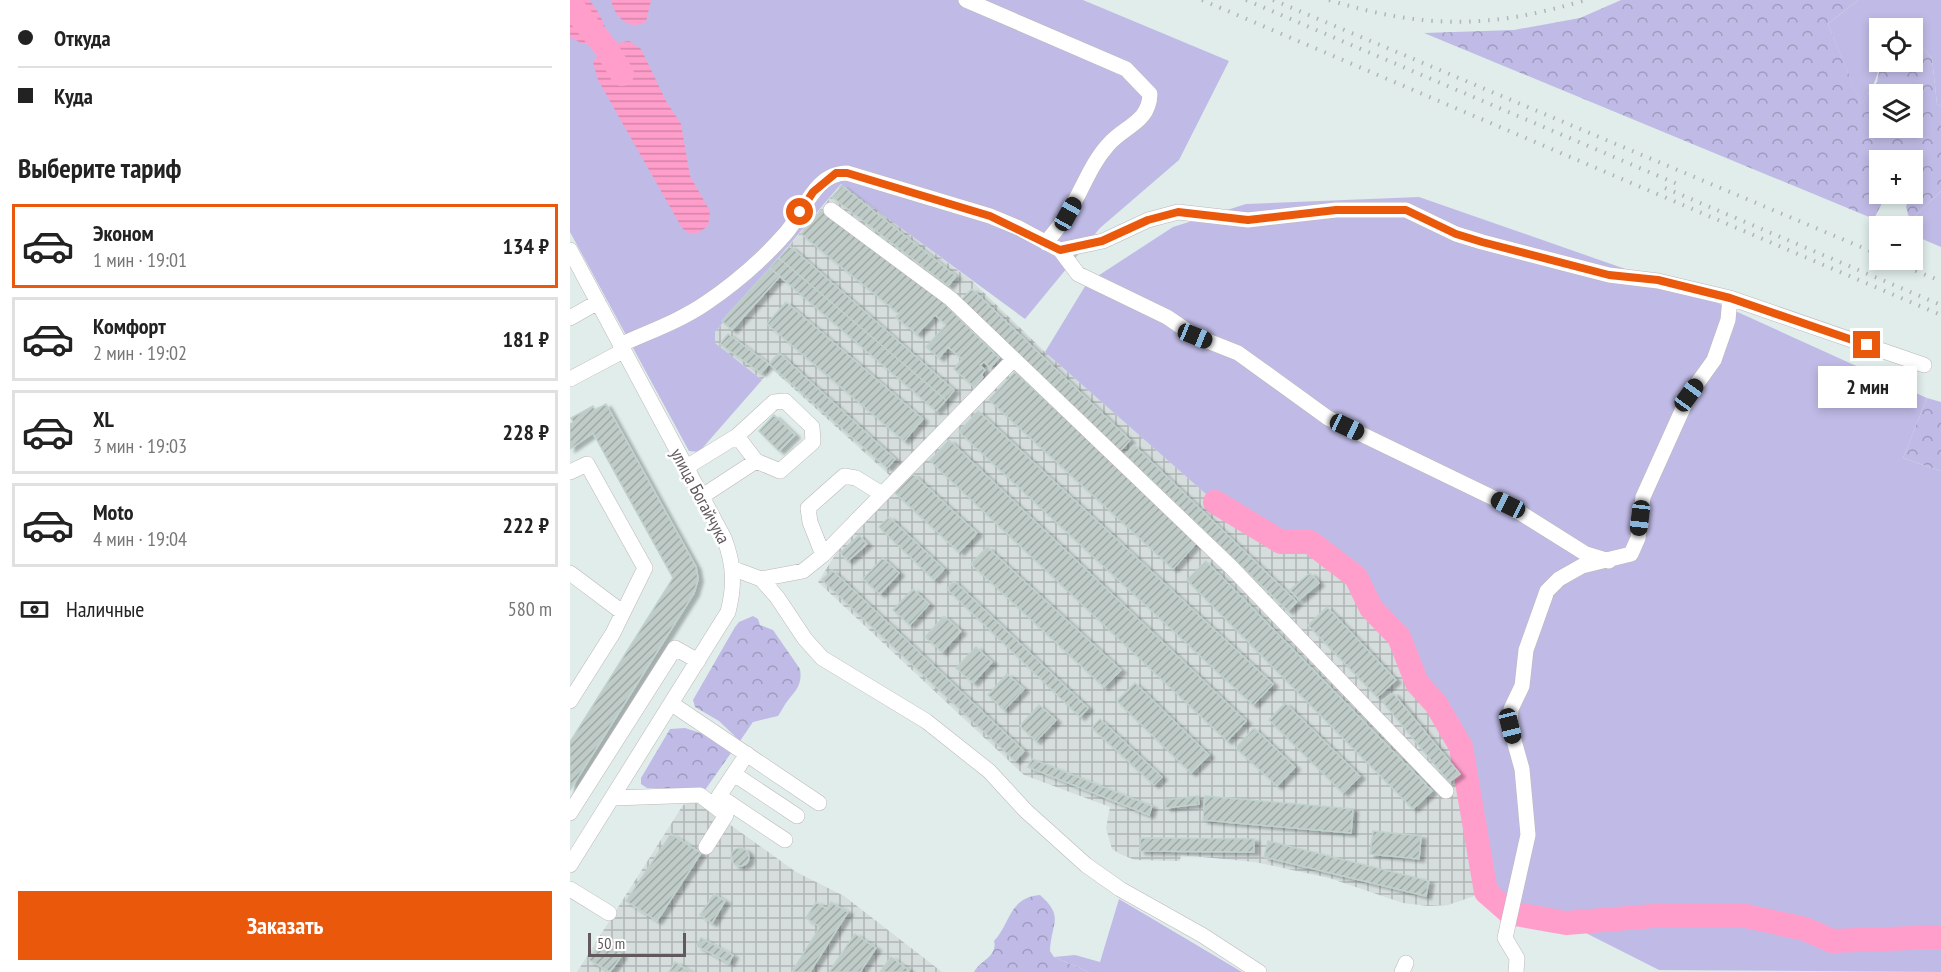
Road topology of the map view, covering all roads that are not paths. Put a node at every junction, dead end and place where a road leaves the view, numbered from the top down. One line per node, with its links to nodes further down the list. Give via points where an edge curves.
1 (966, 0): 3 (street, via 1126,69 1150,94 1145,114 1112,139 1097,157)
2 (831, 210): 9 (street, via 951,299)
3 (1053, 247): 5 (street, via 1102,241 1148,220 1178,212 1248,220 1336,210 1406,210 1482,242 1609,275 1658,280); 8 (street, via 990,216 836,173 813,192 787,232 733,282 691,312); 19 (street, via 1078,274 1167,317 1195,336 1238,353 1328,418 1508,505 1586,554)
4 (570, 250): 6 (street, улица Богайчука)
5 (1730, 298): 10 (street); 19 (street, via 1728,320 1714,360 1689,395 1643,497 1638,538 1631,554)
6 (598, 302): 7 (street); 8 (street, улица Богайчука)
7 (570, 318)
8 (621, 348): 11 (street); 14 (street, улица Богайчука)
9 (1012, 360): 16 (street); 29 (street, via 1231,567)
10 (1924, 365)
11 (570, 379)
12 (737, 436): 13 (street); 13 (street, via 774,402 785,401 813,427 813,442 780,471); 14 (street)
13 (756, 461): 17 (street)
14 (685, 468): 17 (street, улица Богайчука)
15 (570, 472): 23 (street, via 586,464 645,568)
16 (882, 494): 18 (street); 18 (street, via 856,478 844,476 808,508)
17 (701, 497): 20 (street, улица Богайчука)
18 (824, 555): 22 (street, via 802,571)
19 (1609, 561): 40 (street, via 1582,566 1547,591 1526,650 1522,686 1511,709 1510,726 1521,769 1528,835 1505,938 1517,958)
20 (734, 569): 22 (street); 24 (street, улица Богайчука, via 728,612)
21 (570, 573): 23 (street)
22 (761, 579): 39 (street, via 822,658 926,721 989,771 1086,865)
23 (622, 612): 25 (street)
24 (698, 661): 26 (street, улица Богайчука); 32 (street, via 675,648)
25 (570, 701)
26 (672, 704): 27 (street); 30 (street, улица Богайчука)
27 (747, 754): 28 (street); 31 (street)
28 (734, 774): 33 (street); 34 (street, via 719,796)
29 (1446, 791)
30 (613, 798): 35 (street, via 700,795 726,815); 36 (street, улица Богайчука)
31 (819, 803)
32 (570, 813)
33 (797, 816)
34 (785, 840)
35 (705, 847)
36 (570, 865)
37 (570, 889): 38 (street)
38 (609, 913)
39 (1259, 972)
40 (1516, 972)

